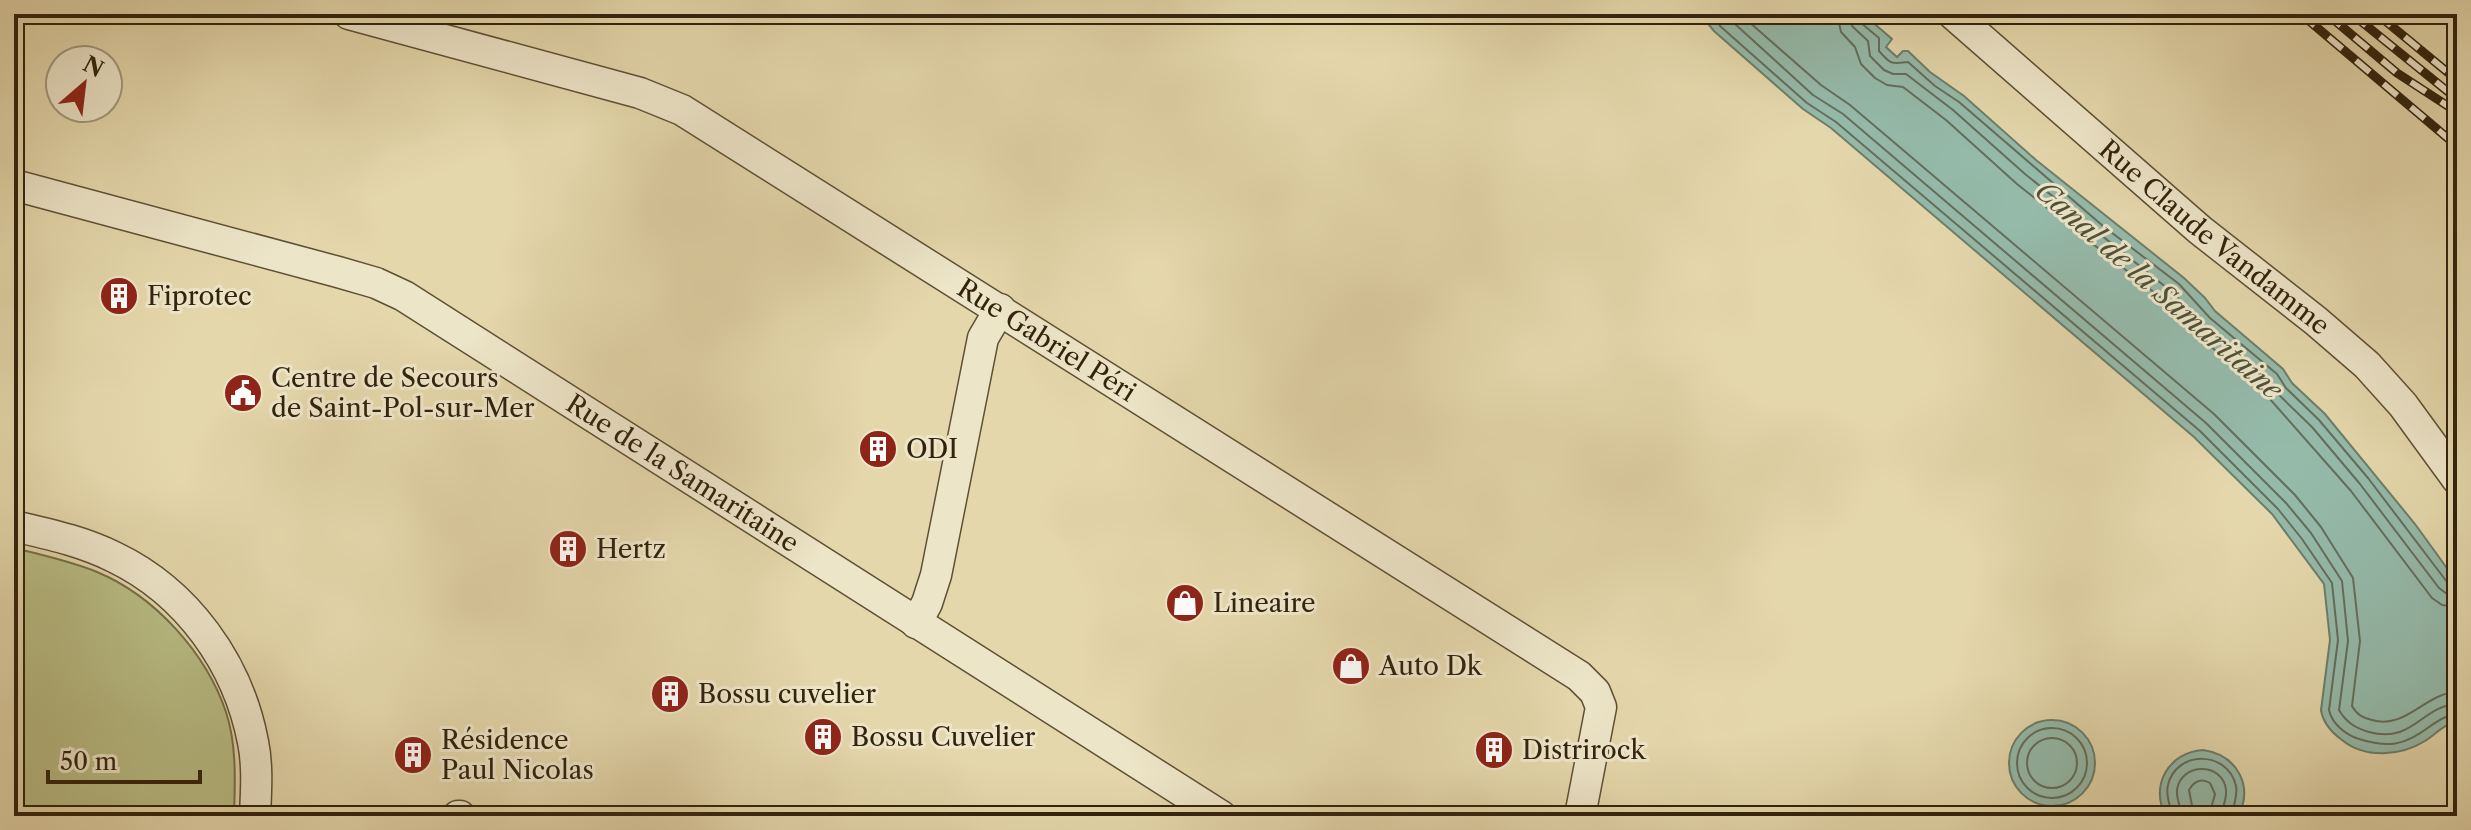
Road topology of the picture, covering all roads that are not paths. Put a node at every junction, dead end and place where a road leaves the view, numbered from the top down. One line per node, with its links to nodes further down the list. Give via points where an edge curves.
1 (349, 14): 4 (street, Rue Gabriel Péri, via 661,100 708,124)
2 (1953, 14): 5 (street, Rue Claude Vandamme, via 2200,230 2367,365)
3 (14, 185): 7 (street, Rue de la Samaritaine, via 390,289)
4 (1000, 309): 7 (street, via 983,338 933,586); 10 (street, Rue Gabriel Péri, via 1587,683 1601,707)
5 (2457, 479)
6 (14, 526): 8 (street, via 85,544 124,562 163,588 199,623 226,664 248,721 254,746)
7 (916, 623): 9 (street, Rue de la Samaritaine)
8 (255, 816)
9 (1221, 816)
10 (1580, 816)

